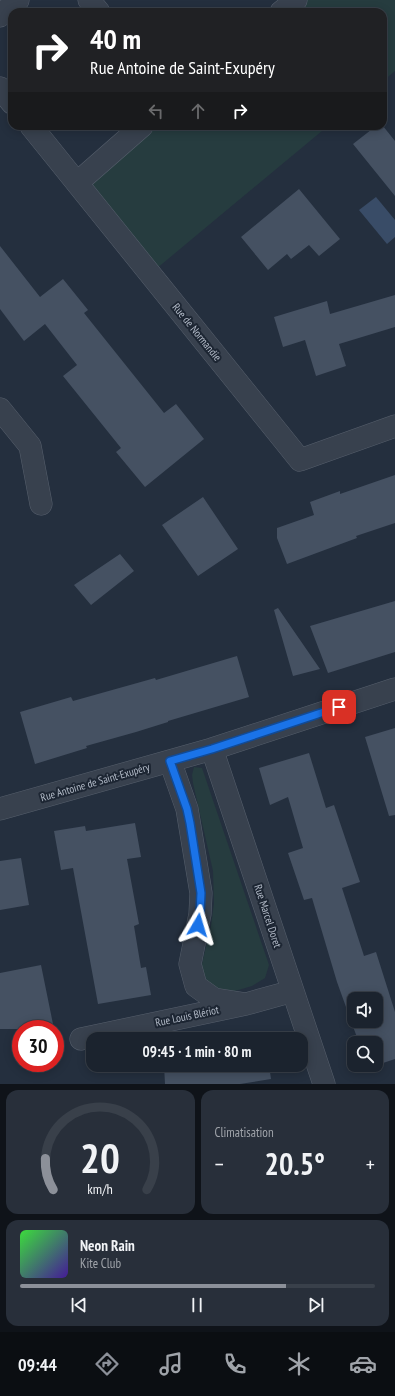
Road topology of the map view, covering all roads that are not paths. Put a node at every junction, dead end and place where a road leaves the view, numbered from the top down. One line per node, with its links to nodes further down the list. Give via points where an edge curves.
1 (18, 0): 4 (street)
2 (89, 0): 5 (street)
3 (296, 0): 6 (street)
4 (9, 8)
5 (96, 8)
6 (286, 8)
7 (8, 9): 8 (street)
8 (0, 16)
9 (0, 88): 10 (street)
10 (8, 98)
11 (34, 130): 13 (street, Rue de Normandie)
12 (137, 130): 13 (street)
13 (77, 183): 15 (street, Rue de Normandie, via 300,460)
14 (0, 409): 16 (street, via 30,446)
15 (395, 426)
16 (41, 504)
17 (395, 689): 18 (street, Rue Antoine de Saint-Exupéry)
18 (212, 749): 19 (street, Rue Antoine de Saint-Exupéry); 21 (street, Rue Marcel Doret)
19 (170, 761): 20 (street, Rue Antoine de Saint-Exupéry); 22 (street, Rue Louis Blériot, via 187,809 201,893 200,914 190,964 196,986 214,999)
20 (0, 809)
21 (292, 991): 22 (street, Rue Louis Blériot); 24 (street, Rue Marcel Doret)
22 (246, 1004): 23 (street, Rue Louis Blériot)
23 (81, 1039)
24 (324, 1084)

